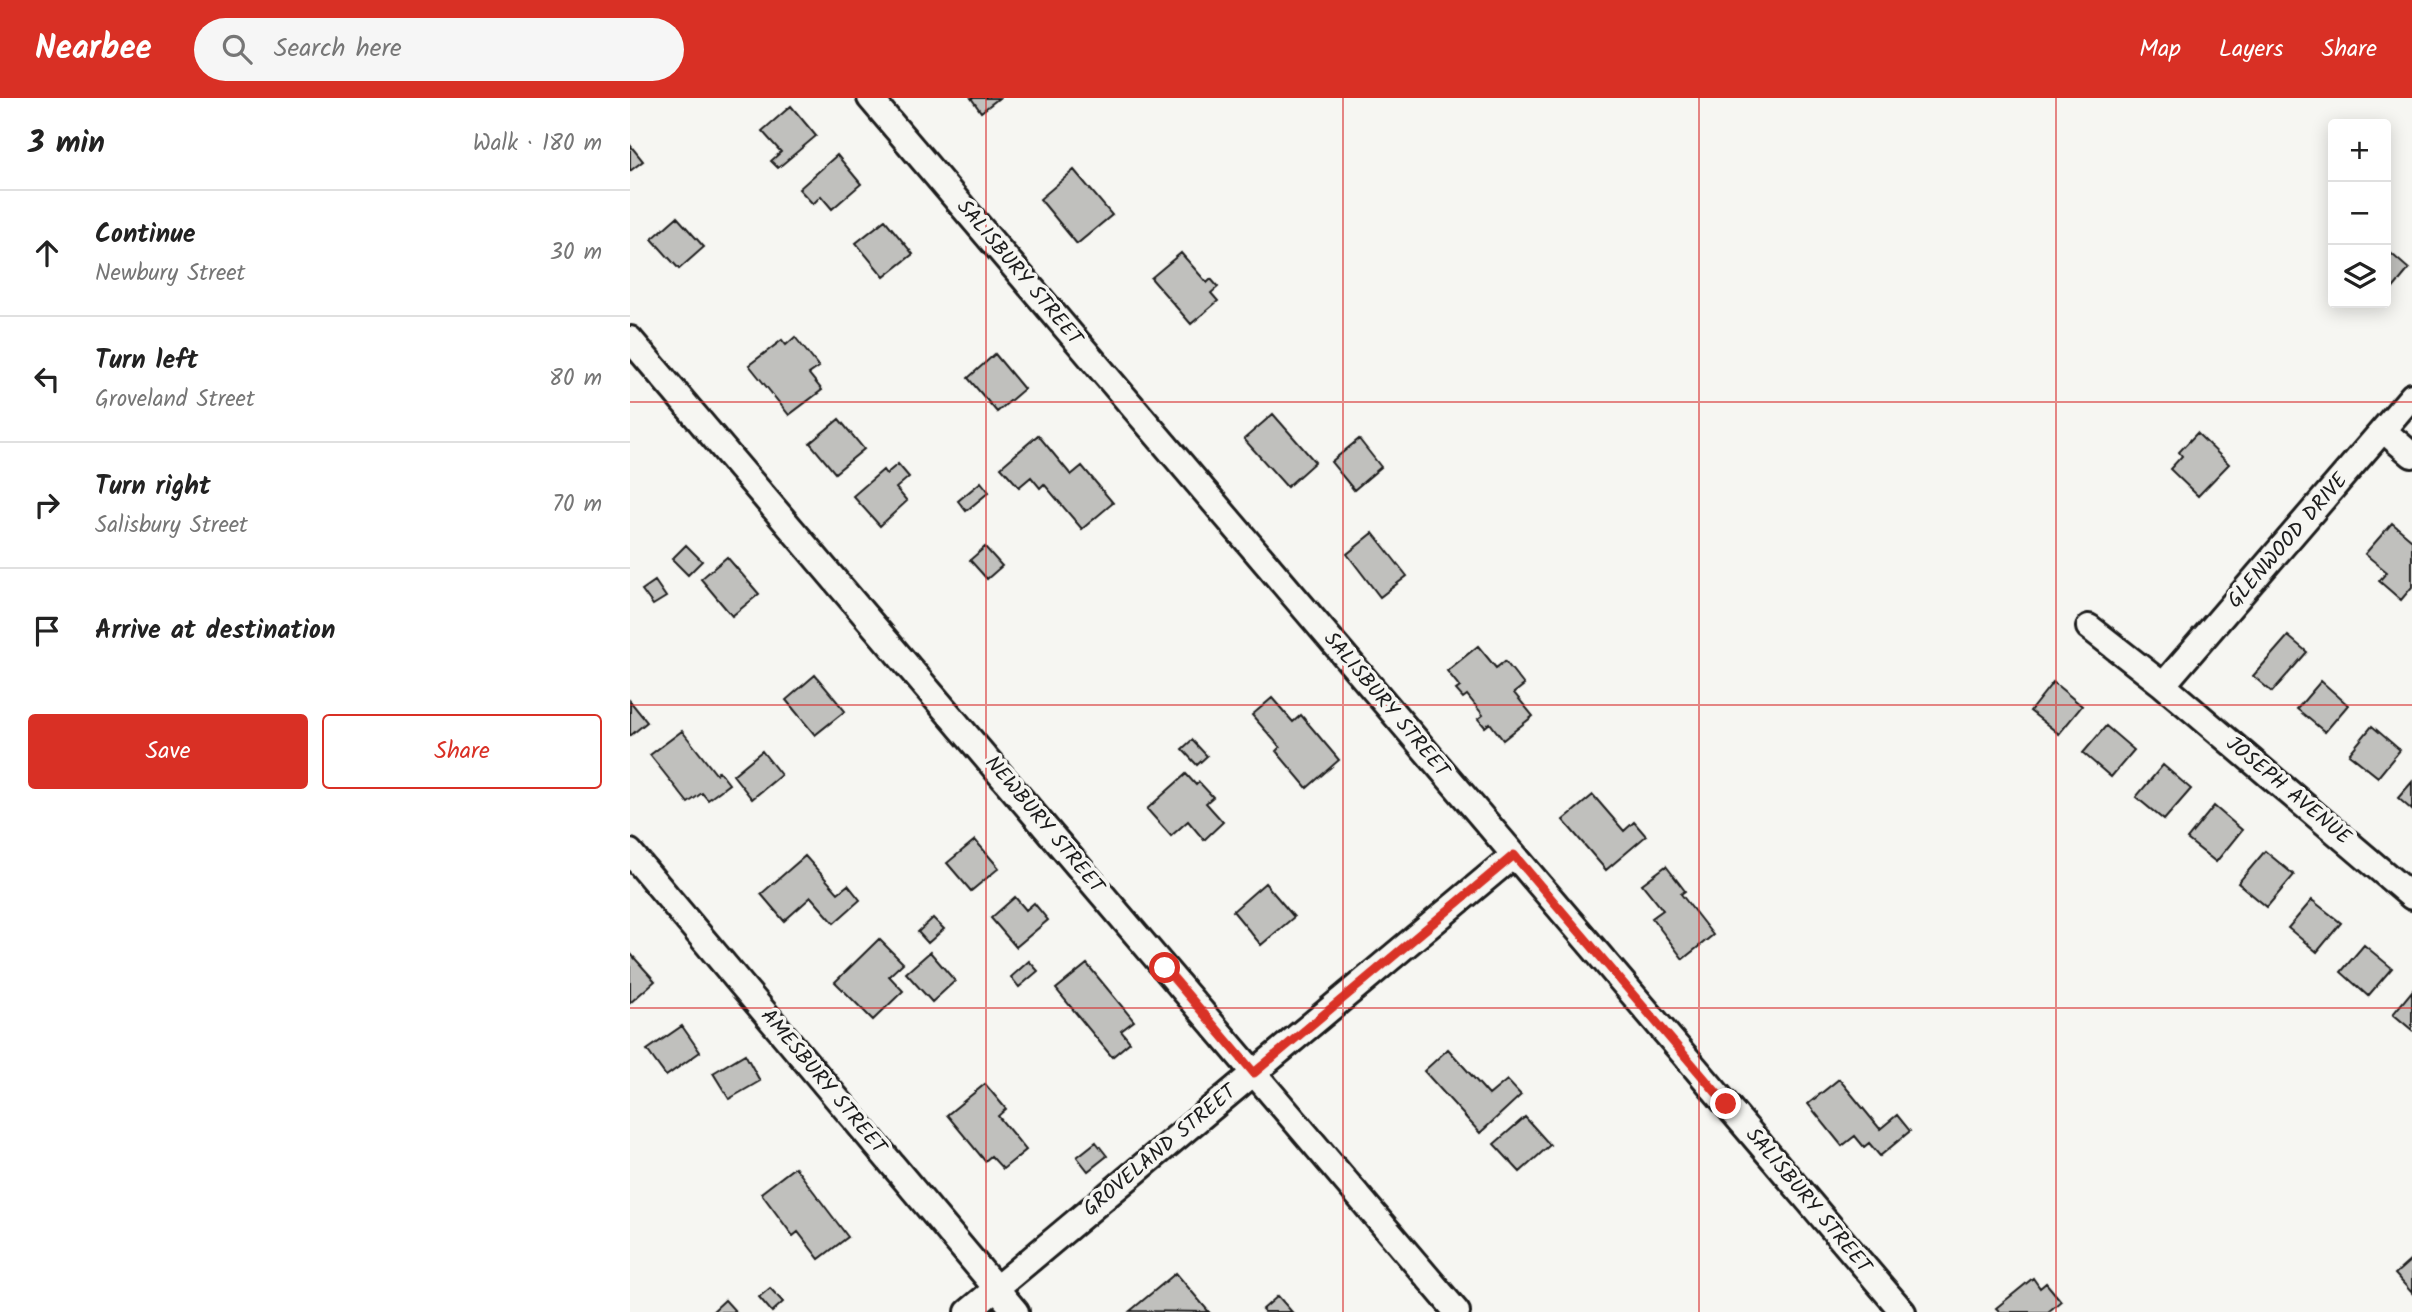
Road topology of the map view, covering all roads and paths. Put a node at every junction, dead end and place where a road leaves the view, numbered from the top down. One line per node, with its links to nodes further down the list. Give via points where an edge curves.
1 (870, 98): 9 (street, SALISBURY STREET)
2 (630, 339): 11 (street, NEWBURY STREET)
3 (2412, 396): 4 (street, GLENWOOD DRIVE)
4 (2382, 430): 5 (street); 7 (street, GLENWOOD DRIVE)
5 (2412, 455)
6 (2089, 627): 7 (street, JOSEPH AVENUE)
7 (2163, 685): 10 (street, JOSEPH AVENUE)
8 (630, 852): 12 (street, AMESBURY STREET)
9 (1514, 855): 11 (street, GROVELAND STREET); 16 (street, SALISBURY STREET)
10 (2412, 897)
11 (1254, 1073): 12 (street, GROVELAND STREET); 15 (street, NEWBURY STREET)
12 (996, 1289): 13 (street, GROVELAND STREET); 14 (street, AMESBURY STREET)
13 (968, 1312)
14 (1016, 1312)
15 (1457, 1312)
16 (1903, 1312)

